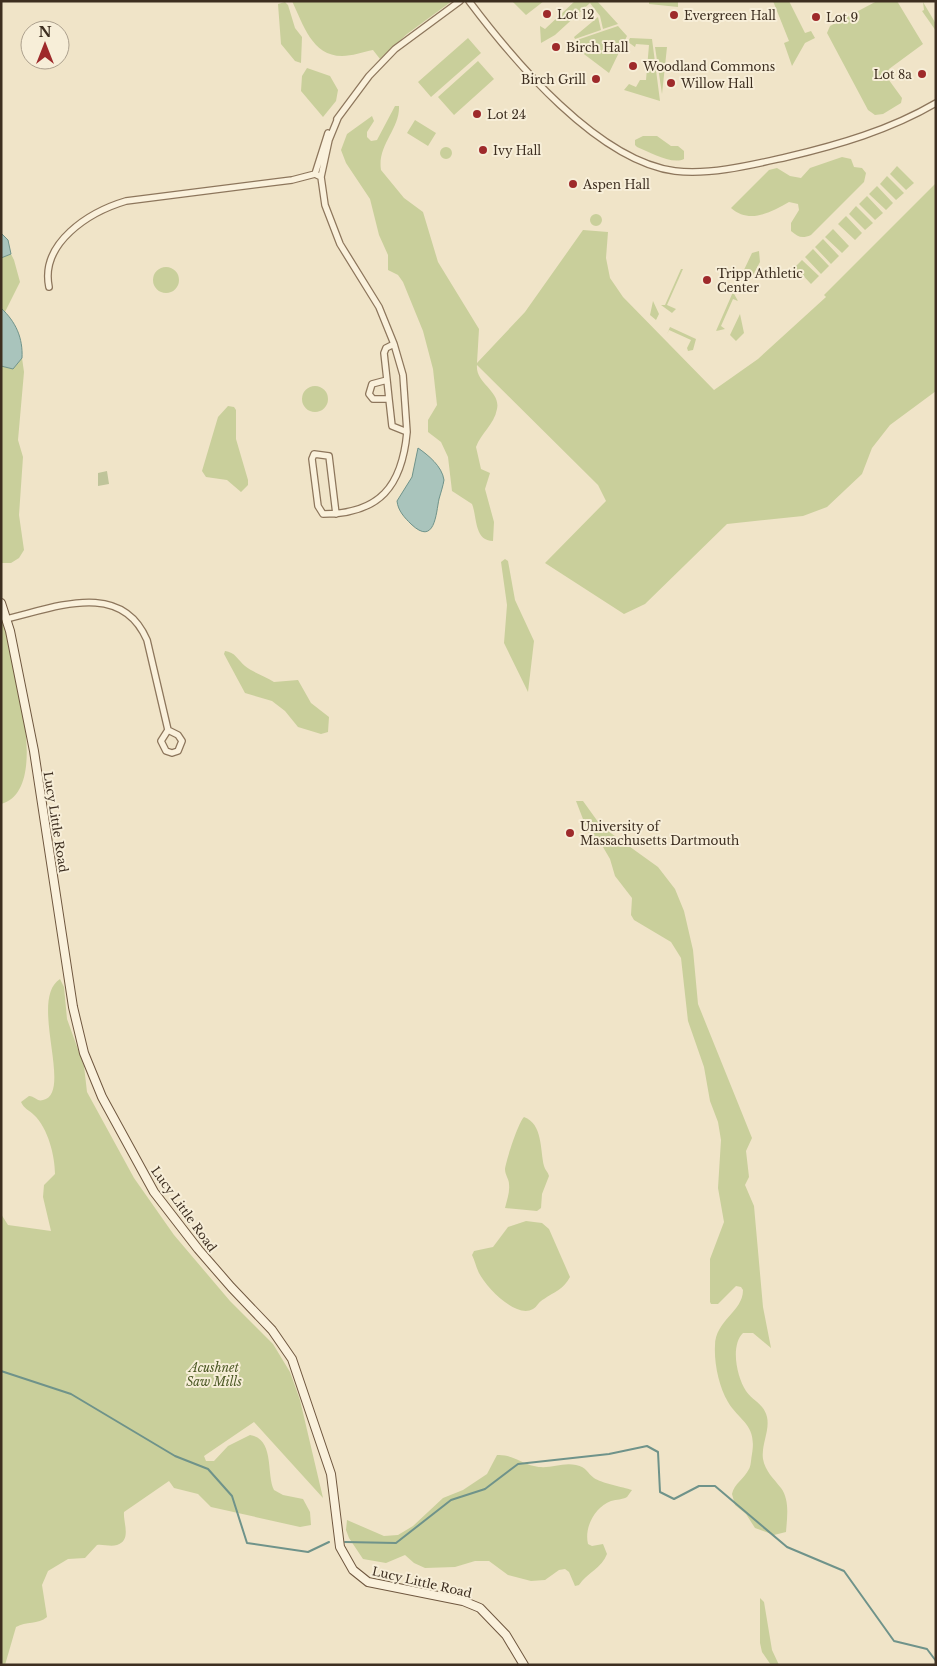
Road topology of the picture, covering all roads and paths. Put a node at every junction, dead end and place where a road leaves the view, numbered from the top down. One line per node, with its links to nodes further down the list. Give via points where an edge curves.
1 (460, 1): 4 (street, via 395,49 369,76)
2 (469, 1): 3 (street, via 524,66 588,127 624,154 667,169 710,171 804,153 885,128)
3 (936, 103)
4 (338, 118): 5 (street, via 325,138); 6 (street, via 329,140)
5 (315, 174): 6 (street); 7 (street, via 292,180 126,201 104,208 81,223 60,245 48,265)
6 (321, 177): 8 (street, via 333,230 379,307)
7 (49, 288)
8 (394, 344): 9 (street, via 384,353); 11 (street, via 402,376)
9 (387, 380): 10 (street); 10 (street, via 372,384 370,394 373,399)
10 (390, 399): 11 (street, via 392,426)
11 (407, 432): 12 (street, via 400,470 388,491 370,506)
12 (336, 514): 12 (street, via 331,460 325,454 314,454 312,465 318,506 323,514)
13 (1, 603): 14 (street, Lucy Little Road)
14 (6, 619): 15 (street, via 86,601 108,604 129,615 147,640); 16 (street, Lucy Little Road, via 34,751 73,1007 84,1054 102,1097 154,1192 219,1274 272,1330 292,1358 331,1474 340,1547 353,1570 368,1582 463,1601 480,1608 506,1635)
15 (168, 730)
16 (524, 1665)

